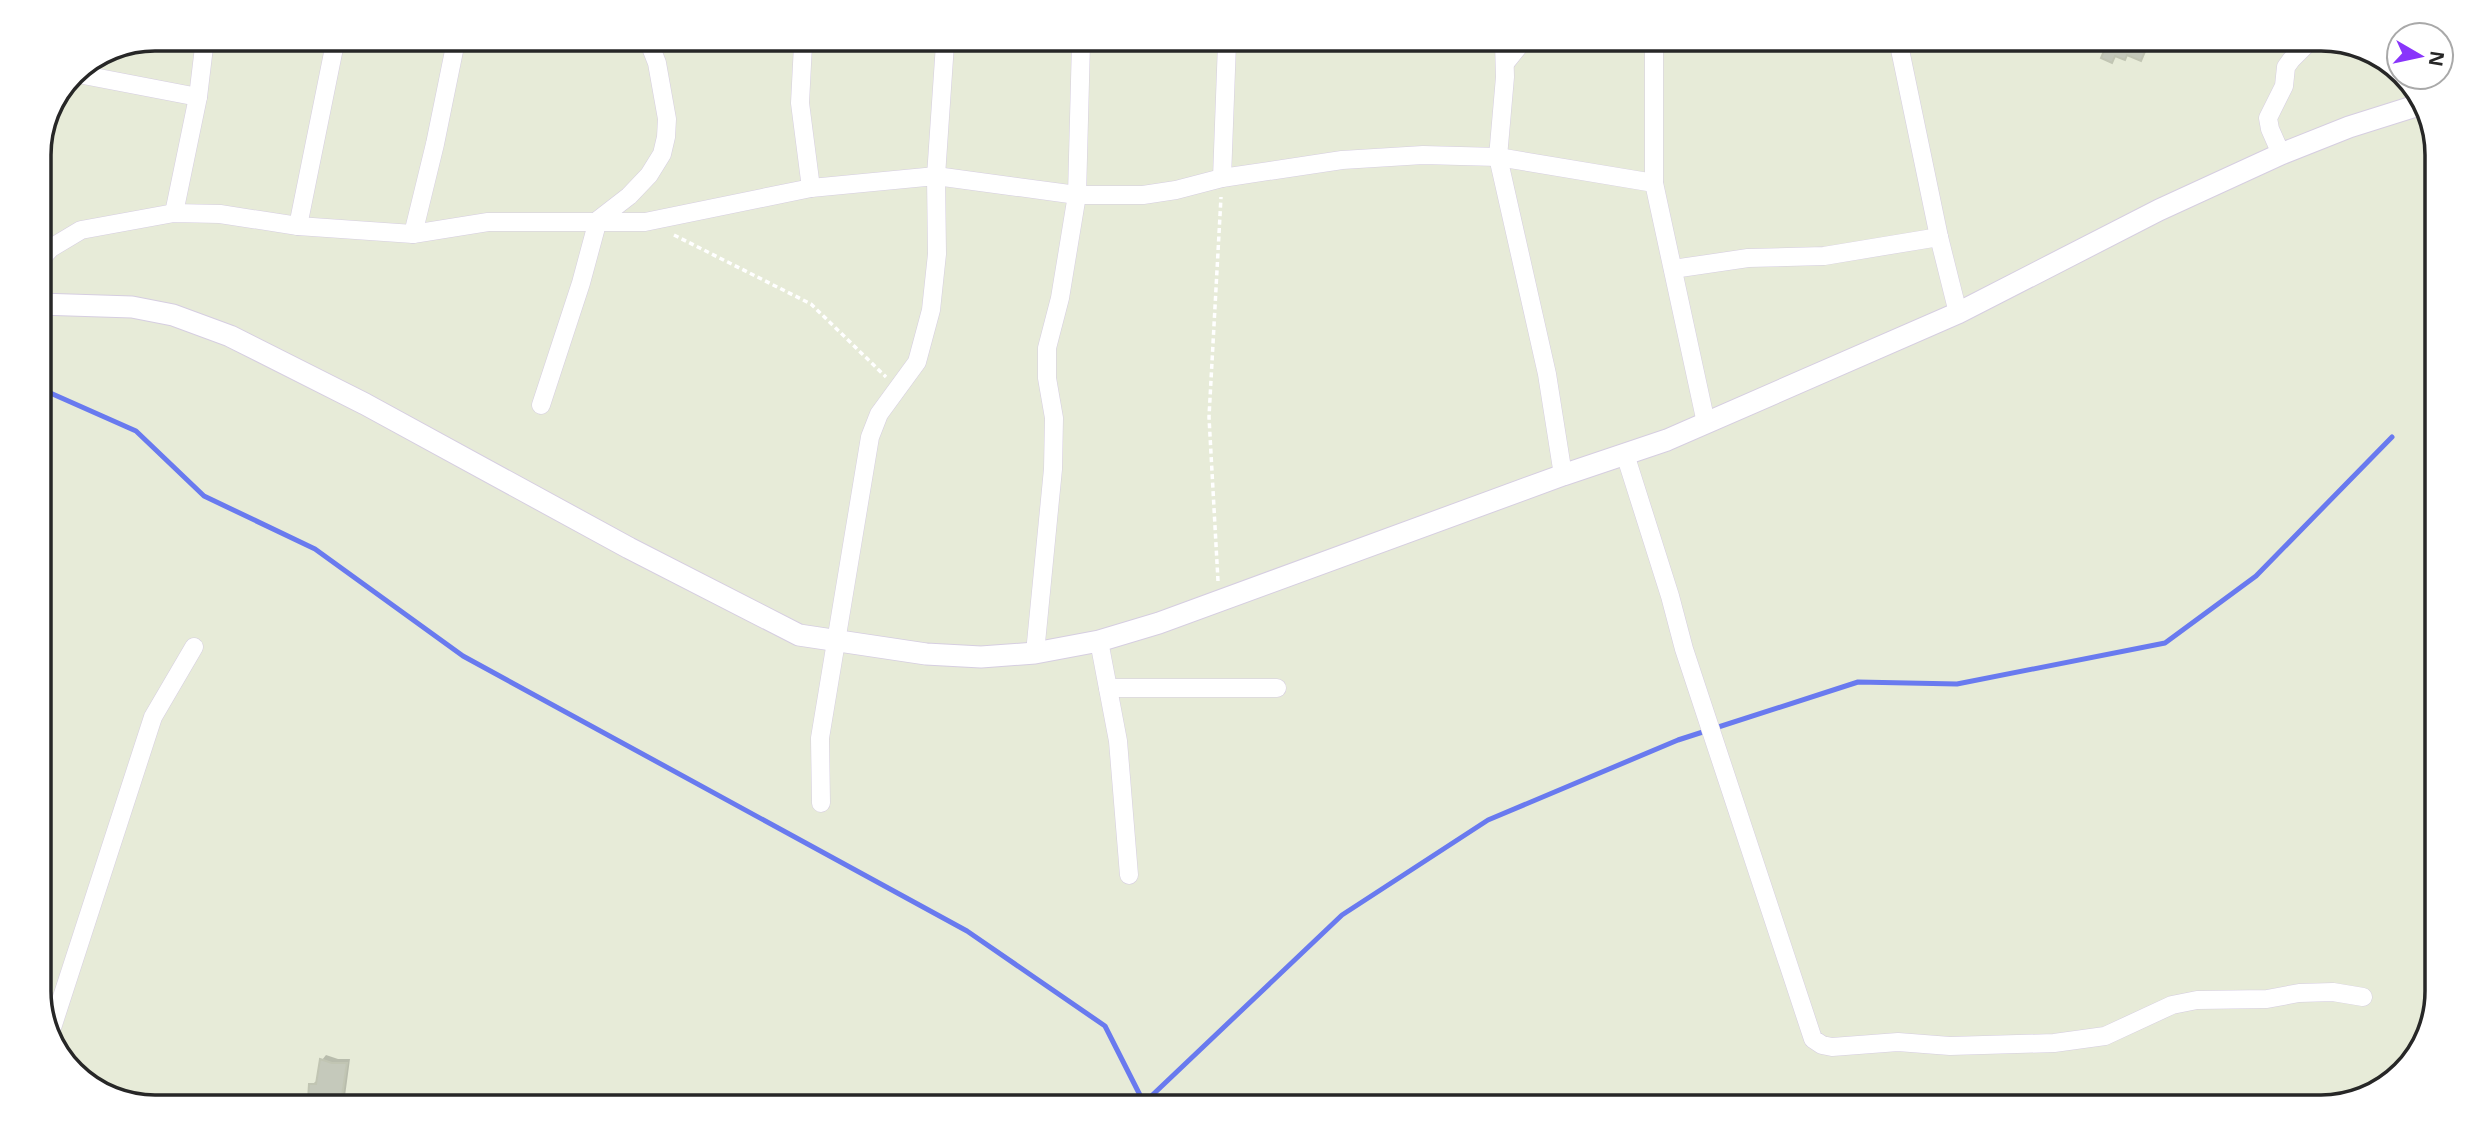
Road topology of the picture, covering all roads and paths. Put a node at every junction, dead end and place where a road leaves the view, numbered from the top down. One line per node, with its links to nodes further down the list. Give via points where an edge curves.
1 (204, 51): 16 (street)
2 (333, 51): 28 (street)
3 (454, 51): 29 (street)
4 (652, 51): 26 (street, via 667,119 662,154 629,196)
5 (803, 51): 23 (street, via 800,103)
6 (945, 51): 20 (street)
7 (1081, 51): 24 (street)
8 (1227, 51): 21 (street)
9 (1505, 51): 14 (street)
10 (1515, 51): 14 (street)
11 (1654, 51): 22 (street)
12 (1900, 51): 30 (street)
13 (2300, 51): 18 (street, via 2286,67 2284,86 2268,118)
14 (1506, 62): 19 (street)
15 (88, 76): 16 (street)
16 (198, 97): 25 (street)
17 (2413, 107): 18 (street)
18 (2281, 154): 34 (street, via 2159,210)
19 (1498, 157): 21 (street, via 1342,160); 22 (street); 39 (street, via 1547,374)
20 (936, 176): 23 (street); 24 (street); 35 (street, via 932,310 917,362)
21 (1222, 178): 24 (street, via 1143,195); 40 (path, via 1209,416)
22 (1654, 183): 32 (street)
23 (811, 188): 27 (street)
24 (1077, 195): 44 (street, via 1047,348 1053,468)
25 (174, 213): 28 (street, via 220,214); 31 (street, via 81,230)
26 (598, 220): 27 (street); 29 (street, via 488,222); 36 (street)
27 (645, 222): 35 (path, via 811,304)
28 (298, 226): 29 (street)
29 (413, 233)
30 (1939, 237): 32 (street, via 1824,256 1728,260); 34 (street)
31 (51, 248)
32 (1673, 269): 37 (street)
33 (51, 304): 42 (street, via 132,307 173,315 230,336 788,630)
34 (1958, 313): 37 (street)
35 (898, 388): 42 (street, via 878,414 870,437)
36 (541, 405)
37 (1706, 423): 38 (street)
38 (1625, 454): 39 (street); 49 (street, via 1813,1039 1832,1047 1898,1042 1939,1046 2054,1043 2105,1036 2172,1005 2197,1000 2333,992)
39 (1563, 475): 40 (street)
40 (1220, 602): 41 (street)
41 (1099, 641): 44 (street); 45 (street)
42 (835, 642): 44 (street, via 926,654 981,657); 47 (street, via 820,738)
43 (194, 647): 50 (street, via 153,717)
44 (1035, 653)
45 (1108, 688): 46 (street); 48 (street, via 1118,741)
46 (1277, 688)
47 (821, 803)
48 (1129, 874)
49 (2363, 997)
50 (55, 1020)

